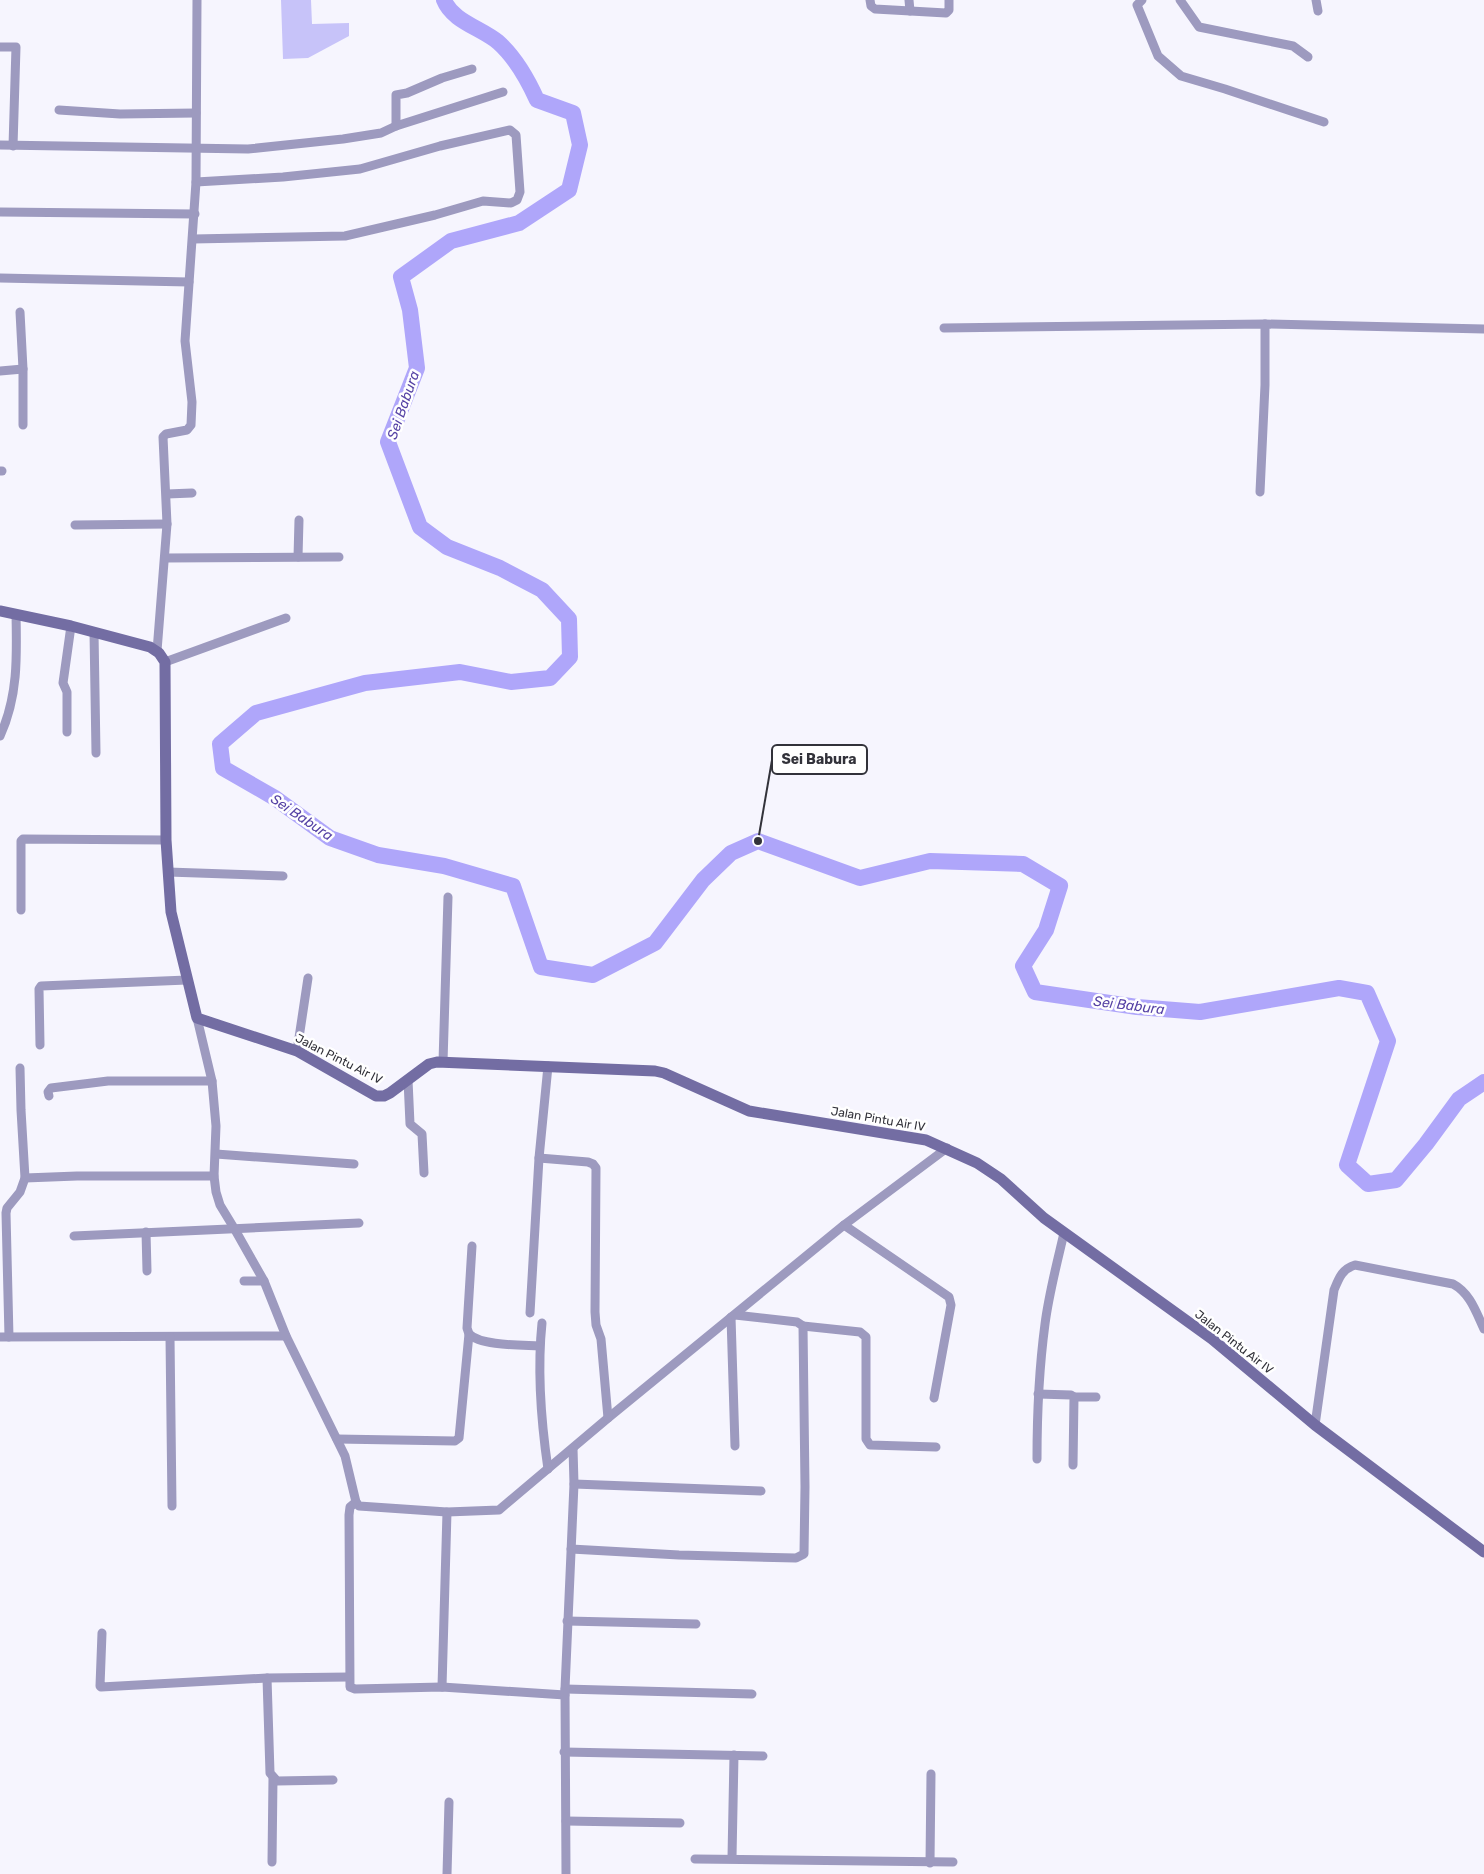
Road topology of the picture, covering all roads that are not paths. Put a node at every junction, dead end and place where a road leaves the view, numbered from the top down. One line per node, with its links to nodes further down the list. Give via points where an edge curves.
1 (197, 0): 15 (street)
2 (870, 0): 8 (street, via 875,9)
3 (909, 0): 8 (street)
4 (949, 0): 8 (street, via 946,13)
5 (1142, 0): 16 (street, via 1138,5 1158,56 1181,76)
6 (1180, 0): 11 (street, via 1199,27 1292,46)
7 (1316, 0): 9 (street)
8 (910, 11)
9 (1318, 11)
10 (0, 47): 19 (street, via 16,47)
11 (1308, 57)
12 (472, 69): 17 (street, via 396,95)
13 (503, 92): 17 (street)
14 (59, 110): 15 (street, via 120,114)
15 (196, 112): 20 (street)
16 (1324, 122)
17 (396, 126): 20 (street, via 381,133 343,139 248,148)
18 (0, 145): 19 (street)
19 (13, 146): 20 (street)
20 (197, 148): 21 (street)
21 (196, 182): 23 (street); 24 (street, via 360,169 510,130 516,135 520,192 517,200 511,203 483,201 345,236)
22 (0, 212): 23 (street)
23 (195, 214): 24 (street)
24 (193, 239): 26 (street)
25 (0, 278): 26 (street)
26 (189, 282): 36 (street, via 185,341 192,402 191,425 187,430 164,436)
27 (20, 312): 31 (street)
28 (1265, 324): 29 (street); 30 (street); 34 (street)
29 (944, 328)
30 (1484, 330)
31 (23, 369): 32 (street); 33 (street)
32 (0, 371)
33 (23, 425)
34 (1260, 492)
35 (192, 493): 36 (street)
36 (167, 494): 38 (street)
37 (299, 520): 40 (street)
38 (167, 524): 39 (street); 42 (street)
39 (75, 525)
40 (298, 557): 41 (street); 42 (street)
41 (339, 557)
42 (165, 558): 48 (street)
43 (0, 612): 44 (main road)
44 (16, 614): 46 (main road); 51 (street, via 15,690)
45 (286, 618): 49 (street)
46 (71, 626): 47 (main road); 50 (street, via 63,683 67,692)
47 (94, 632): 48 (main road); 52 (street)
48 (157, 651): 49 (main road)
49 (165, 662): 53 (main road)
50 (67, 732)
51 (0, 736)
52 (96, 753)
53 (166, 840): 54 (main road); 57 (street, via 23,839)
54 (168, 872): 55 (street); 59 (main road, via 171,912)
55 (283, 876)
56 (448, 897): 63 (street)
57 (21, 910)
58 (308, 978): 62 (street)
59 (187, 980): 60 (main road); 61 (street, via 41,986)
60 (196, 1018): 62 (main road, Jalan Pintu Air IV); 67 (street)
61 (40, 1045)
62 (297, 1051): 66 (main road, Jalan Pintu Air IV, via 376,1096 384,1096)
63 (443, 1062): 64 (main road, Jalan Pintu Air IV); 66 (main road, Jalan Pintu Air IV, via 429,1064)
64 (548, 1066): 69 (main road, Jalan Pintu Air IV, via 655,1071 749,1111 926,1140); 71 (street)
65 (20, 1068): 75 (street)
66 (408, 1080): 73 (street, via 410,1124 422,1134)
67 (212, 1081): 68 (street, via 98,1082 51,1088); 70 (street)
68 (48, 1096)
69 (947, 1148): 77 (street); 80 (main road, Jalan Pintu Air IV, via 1001,1179)
70 (216, 1154): 72 (street); 74 (street)
71 (539, 1158): 86 (street); 100 (street, via 588,1162 596,1168 595,1312 602,1339)
72 (354, 1164)
73 (424, 1172)
74 (214, 1176): 75 (street); 78 (street, via 220,1205)
75 (25, 1178): 93 (street, via 6,1213)
76 (359, 1223): 78 (street)
77 (844, 1225): 87 (street); 99 (street, via 951,1299)
78 (234, 1228): 79 (street); 85 (street)
79 (146, 1232): 81 (street); 83 (street)
80 (1064, 1233): 96 (street, via 1046,1316); 101 (main road, Jalan Pintu Air IV, via 1212,1340)
81 (74, 1236)
82 (472, 1246): 91 (street)
83 (146, 1271)
84 (244, 1281): 85 (street)
85 (264, 1281): 92 (street)
86 (530, 1313)
87 (733, 1316): 89 (street, via 797,1322); 100 (street); 103 (street)
88 (542, 1323): 95 (street)
89 (803, 1326): 104 (street, via 860,1332 866,1337 868,1444); 114 (street, via 804,1554 796,1558 699,1556)
90 (1484, 1329): 101 (street, via 1463,1290 1453,1284 1348,1267 1334,1290)
91 (469, 1334): 95 (street, via 475,1339 509,1345); 102 (street, via 458,1438)
92 (286, 1336): 94 (street); 102 (street)
93 (5, 1337): 94 (street)
94 (170, 1337): 112 (street)
95 (539, 1346): 108 (street, via 542,1430)
96 (1038, 1394): 97 (street); 106 (street)
97 (1074, 1397): 98 (street); 107 (street)
98 (1096, 1397)
99 (934, 1398)
100 (608, 1418): 105 (street)
101 (1315, 1425): 115 (main road, Jalan Pintu Air IV)
102 (337, 1439): 111 (street, via 346,1456)
103 (735, 1446)
104 (936, 1447)
105 (573, 1448): 108 (street); 109 (street)
106 (1037, 1459)
107 (1073, 1465)
108 (548, 1469): 113 (street, via 499,1510)
109 (574, 1484): 110 (street); 114 (street)
110 (761, 1491)
111 (356, 1502): 113 (street, via 359,1506); 119 (street, via 350,1507 349,1515)
112 (172, 1506)
113 (447, 1512): 121 (street)
114 (571, 1549): 116 (street)
115 (1484, 1552)
116 (567, 1621): 117 (street); 122 (street)
117 (696, 1624)
118 (102, 1633): 120 (street, via 101,1687)
119 (349, 1677): 120 (street); 121 (street, via 350,1687 355,1689)
120 (267, 1678): 128 (street, via 269,1762)
121 (442, 1687): 122 (street)
122 (565, 1692): 123 (street); 124 (street)
123 (752, 1694)
124 (564, 1752): 125 (street); 131 (street)
125 (734, 1755): 126 (street); 133 (street)
126 (763, 1756)
127 (931, 1774): 136 (street)
128 (273, 1778): 129 (street, via 277,1781); 135 (street)
129 (333, 1780)
130 (449, 1802): 138 (street)
131 (566, 1820): 132 (street); 139 (street)
132 (680, 1823)
133 (732, 1858): 134 (street); 136 (street)
134 (695, 1859)
135 (272, 1862)
136 (930, 1862): 137 (street)
137 (953, 1862)
138 (447, 1874)
139 (566, 1874)

